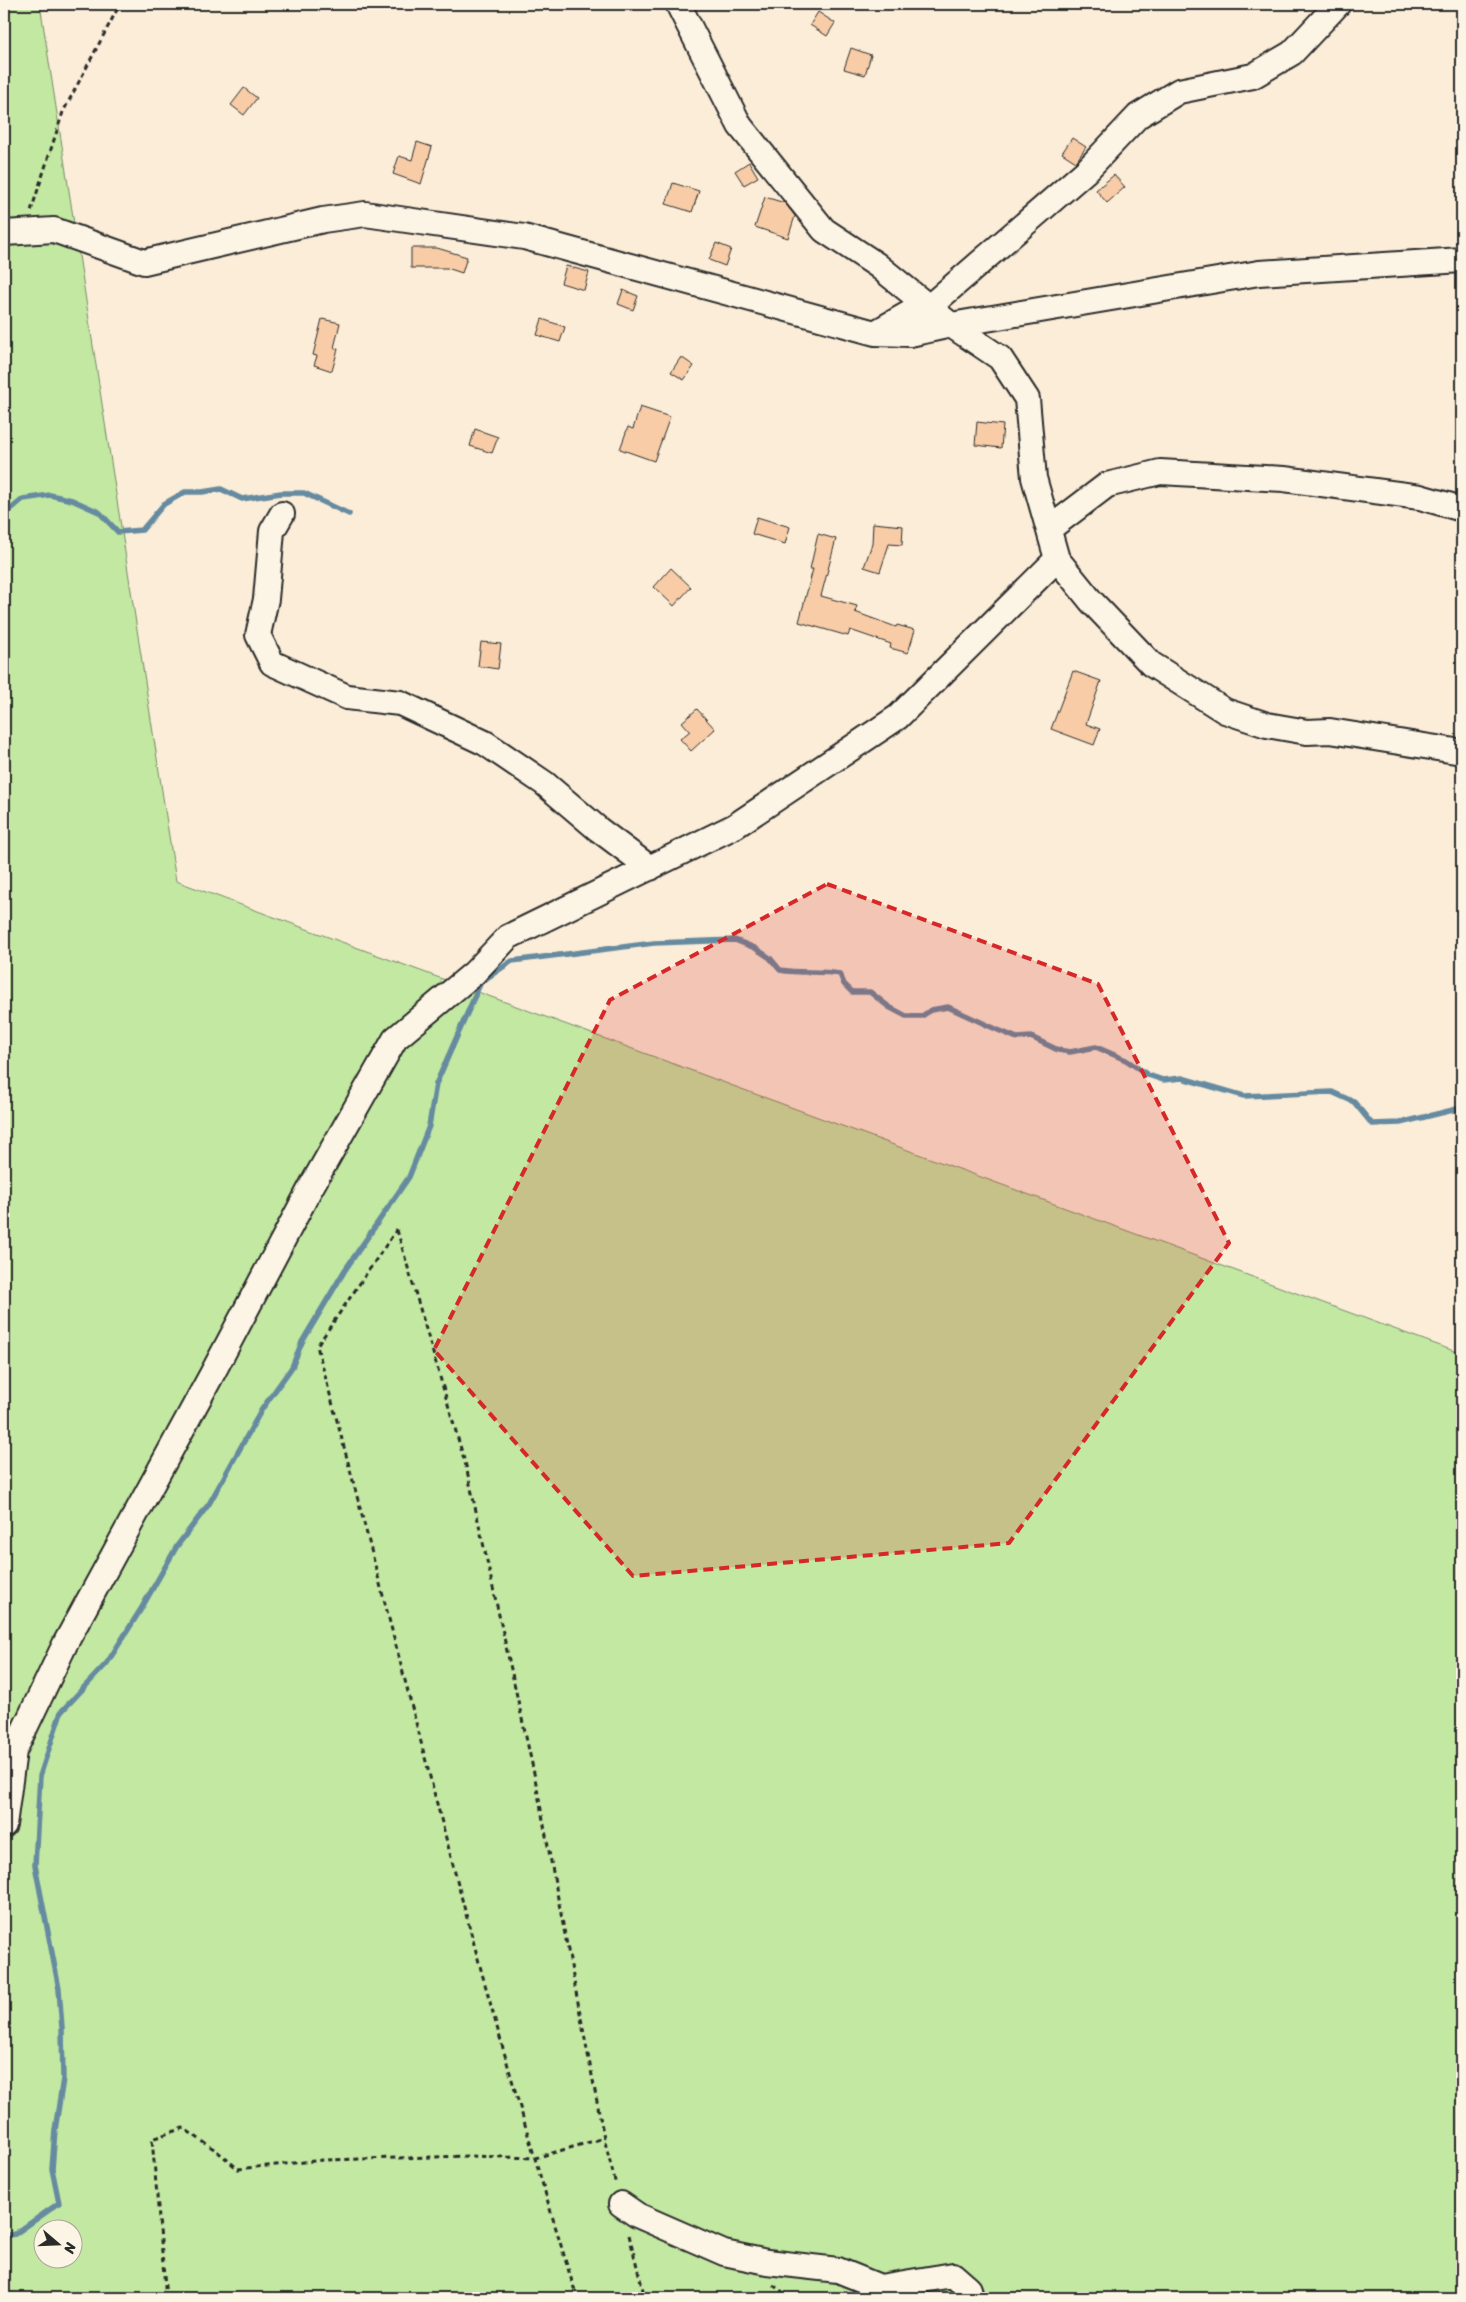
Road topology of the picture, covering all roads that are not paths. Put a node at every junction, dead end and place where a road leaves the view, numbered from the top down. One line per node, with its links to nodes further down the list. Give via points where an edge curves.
1 (678, 4): 5 (street, via 740,126 824,230 878,264)
2 (1338, 4): 5 (street, via 1292,53 1253,76 1179,92 1138,116 1086,170)
3 (14, 232): 7 (street, via 54,230 144,262 323,220 365,214 524,237)
4 (1462, 260): 6 (street, via 1259,273)
5 (929, 306): 6 (street); 7 (street)
6 (951, 325): 7 (street, via 910,334); 10 (street, via 1000,358 1028,399 1034,478)
7 (874, 332)
8 (1462, 509): 10 (street, via 1420,497 1284,479 1160,472 1107,485)
9 (282, 514): 13 (street, via 272,531 266,599 258,635 272,663 347,697 400,704 485,743 544,783)
10 (1049, 529): 11 (street)
11 (1057, 559): 12 (street, via 1091,601 1151,664 1225,711 1267,725 1307,732 1330,731); 13 (street, via 898,717 735,826)
12 (1462, 752)
13 (650, 868): 14 (street, via 508,937 474,973 395,1039 311,1187 66,1642 14,1751)
14 (4, 1825)
15 (621, 2204): 16 (street, via 724,2253 767,2262 838,2270 880,2287 952,2275 969,2290)
16 (971, 2298)

